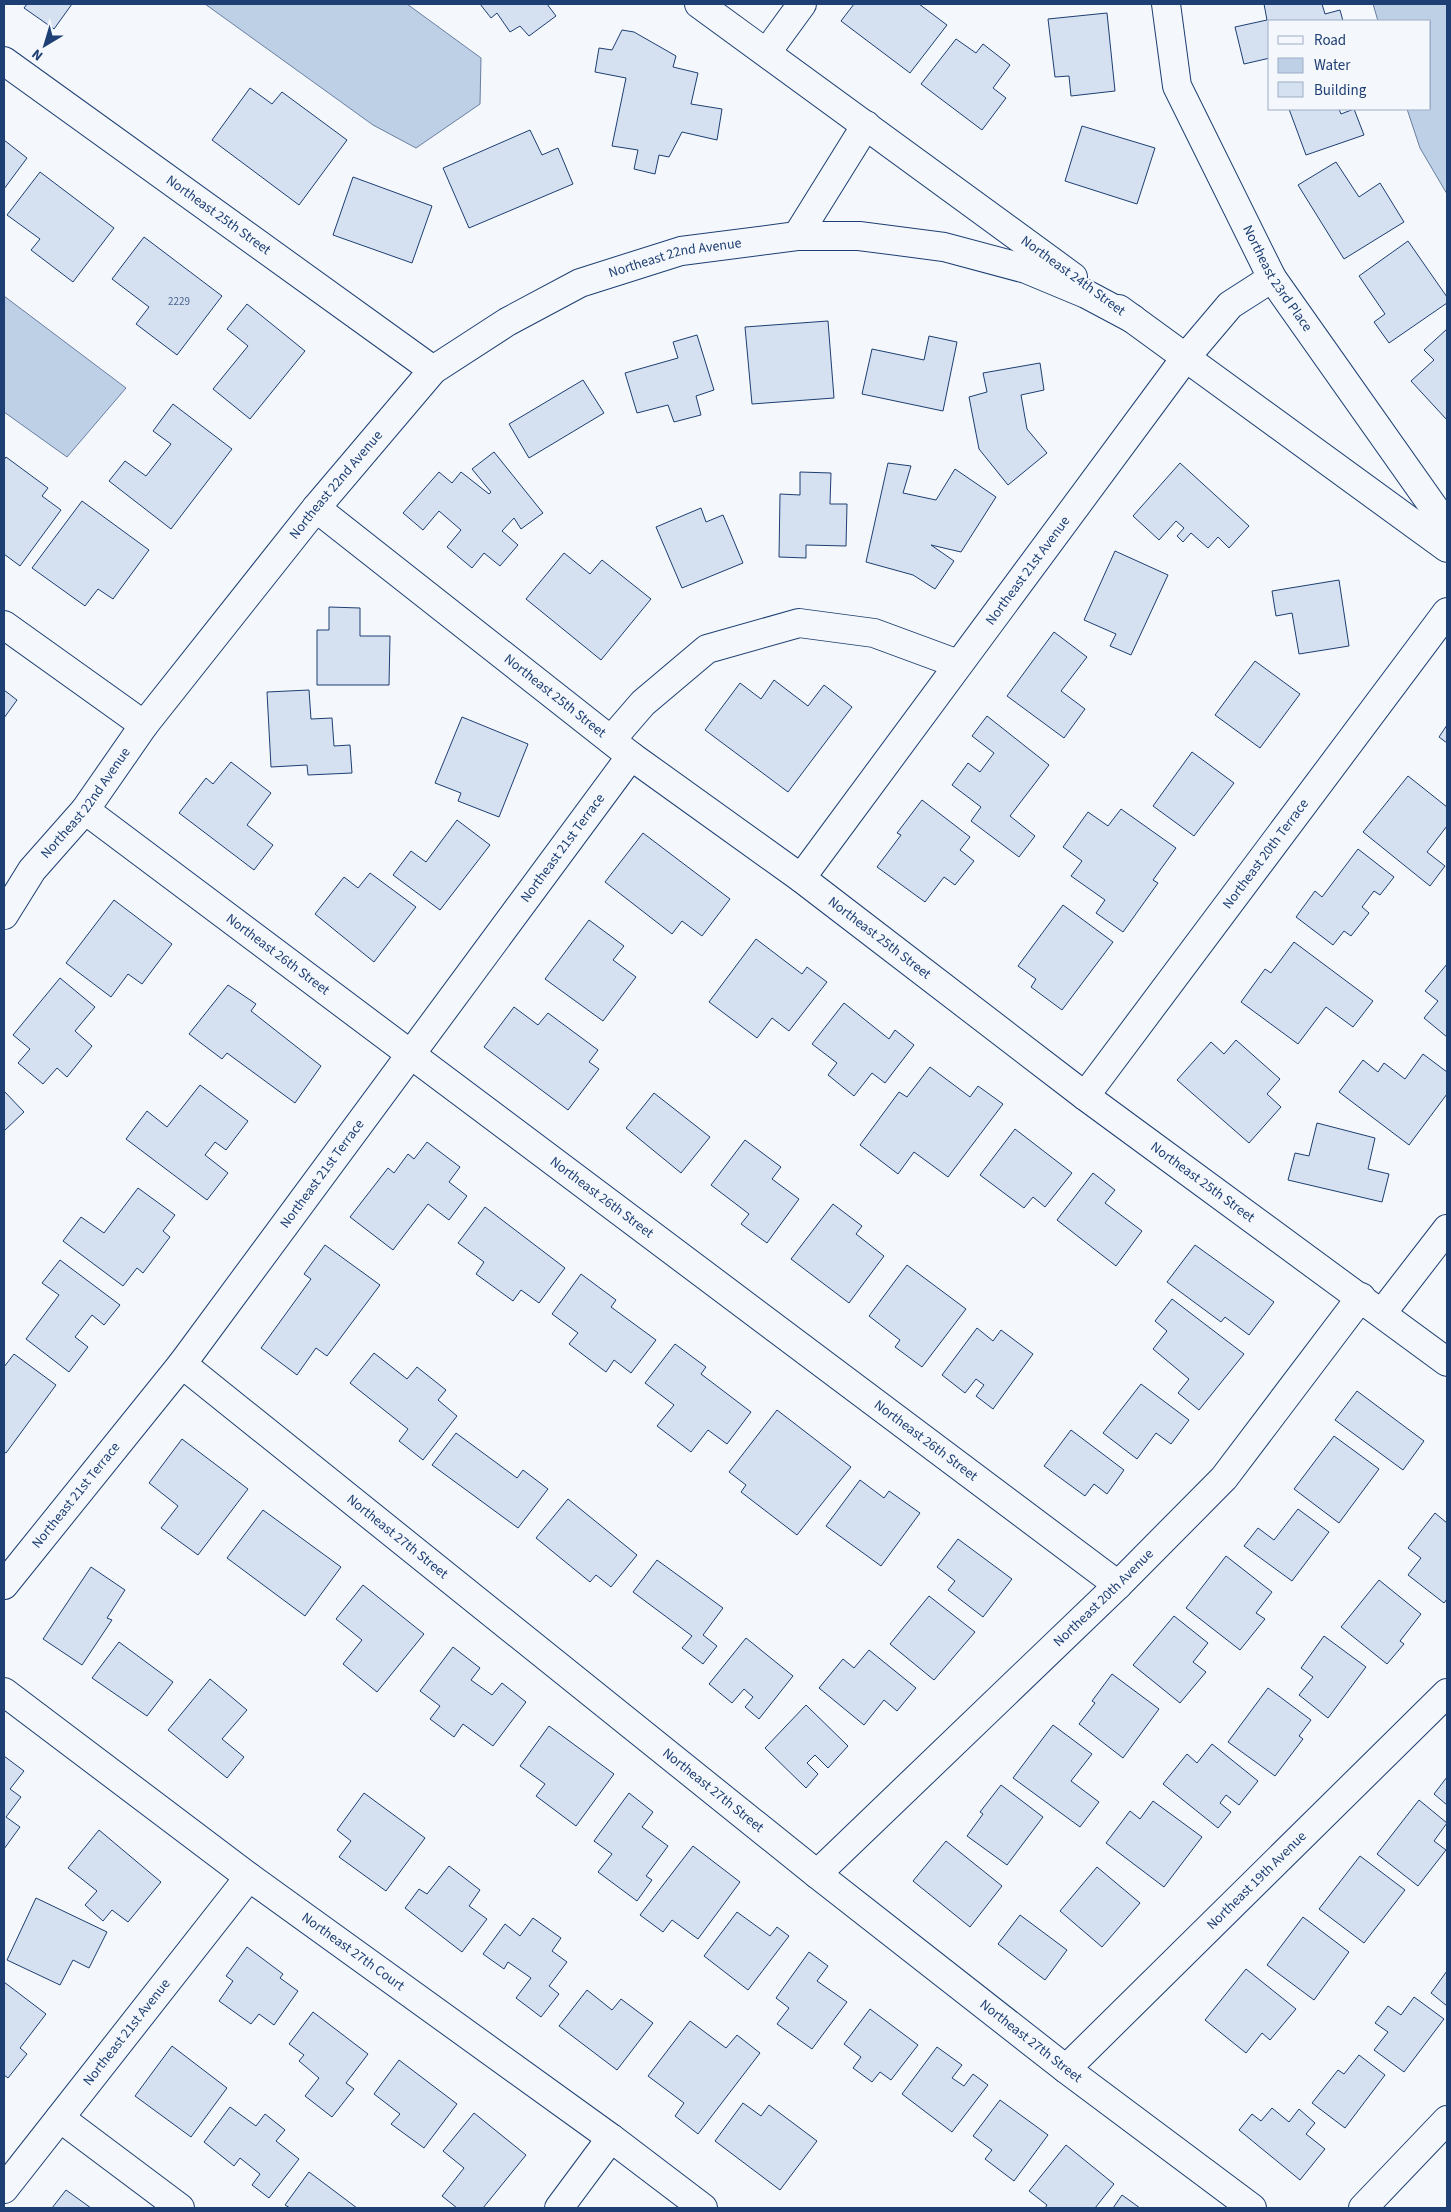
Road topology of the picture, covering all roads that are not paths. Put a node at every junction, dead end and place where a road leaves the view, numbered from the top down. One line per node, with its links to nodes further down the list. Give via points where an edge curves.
1 (699, 4): 4 (street, Northeast 24th Street)
2 (802, 4): 4 (street)
3 (1166, 4): 8 (street, Northeast 23rd Place, via 1178,86)
4 (766, 52): 6 (street, Northeast 24th Street)
5 (4, 61): 11 (street, Northeast 25th Street)
6 (866, 125): 7 (street); 9 (street, Northeast 24th Street)
7 (797, 236): 9 (street, Northeast 22nd Avenue, via 859,236 944,247 1026,269 1086,294); 11 (street, Northeast 22nd Avenue, via 681,251 580,283 507,322)
8 (1272, 278): 10 (street, Northeast 21st Avenue, via 1230,305); 13 (street, Northeast 23rd Place)
9 (1133, 319): 10 (street, Northeast 24th Street)
10 (1186, 357): 14 (street, Northeast 24th Street); 17 (street, Northeast 21st Avenue)
11 (433, 370): 12 (street, Northeast 22nd Avenue)
12 (316, 508): 18 (street, Northeast 22nd Avenue); 19 (street, Northeast 25th Street)
13 (1447, 526)
14 (1447, 548)
15 (1447, 612): 26 (street, Northeast 20th Terrace)
16 (4, 625): 18 (street)
17 (958, 664): 19 (street, Northeast 21st Terrace, via 874,633 799,623 707,649 643,704); 22 (street, Northeast 21st Avenue)
18 (144, 725): 20 (street, Northeast 22nd Avenue)
19 (621, 748): 22 (street, Northeast 25th Street); 25 (street, Northeast 21st Terrace)
20 (85, 810): 21 (street, Northeast 22nd Avenue); 25 (street, Northeast 26th Street)
21 (32, 870): 23 (street); 24 (street, Northeast 22nd Avenue)
22 (801, 878): 26 (street, Northeast 25th Street)
23 (4, 893)
24 (4, 915)
25 (411, 1054): 30 (street, Northeast 21st Terrace); 32 (street, Northeast 26th Street)
26 (1085, 1096): 28 (street, Northeast 25th Street)
27 (1447, 1229): 28 (street, Northeast 20th Avenue)
28 (1371, 1305): 29 (street, Northeast 25th Street); 32 (street, Northeast 20th Avenue, via 1224,1478)
29 (1447, 1362)
30 (182, 1364): 31 (street, Northeast 21st Terrace); 35 (street, Northeast 27th Street)
31 (4, 1584)
32 (1118, 1585): 35 (street, Northeast 20th Avenue)
33 (4, 1692): 36 (street, Northeast 27th Court)
34 (1447, 1693): 37 (street, Northeast 19th Avenue)
35 (817, 1874): 37 (street, Northeast 27th Street)
36 (249, 1877): 38 (street, Northeast 21st Avenue); 40 (street, Northeast 27th Court)
37 (1066, 2069): 45 (street, Northeast 27th Street)
38 (60, 2118): 41 (street, Northeast 21st Avenue); 42 (street)
39 (1447, 2120): 46 (street)
40 (611, 2138): 43 (street); 44 (street, Northeast 27th Court)
41 (4, 2189)
42 (180, 2208)
43 (559, 2208)
44 (703, 2208)
45 (1252, 2208)
46 (1363, 2208)

